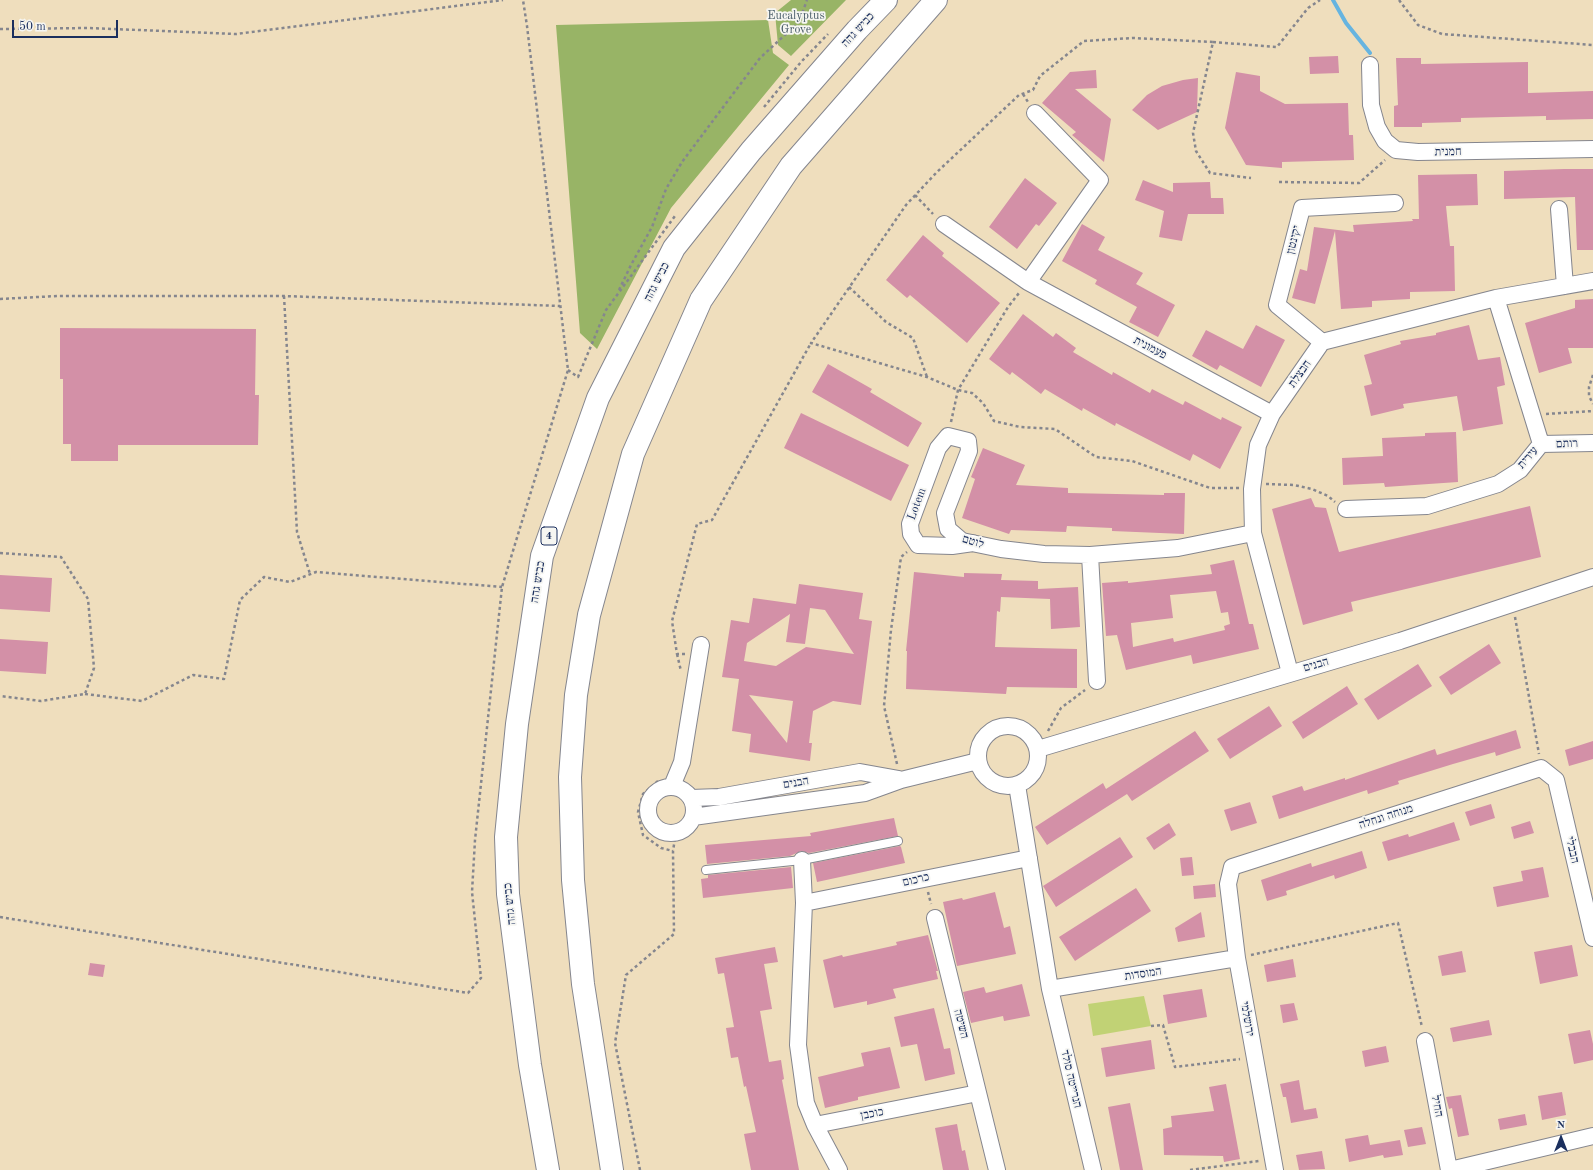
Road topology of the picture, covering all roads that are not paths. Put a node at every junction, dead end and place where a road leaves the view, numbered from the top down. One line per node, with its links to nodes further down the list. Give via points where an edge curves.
1 (886, 0): 49 (highway, כביש גהה / 4, via 750,152 674,248 598,398 542,556 517,724 506,837 508,894 528,1050)
2 (936, 0): 50 (highway, via 791,166 702,300 633,454 589,615 576,695 570,777 572,880 583,984)
3 (1370, 65): 5 (street, חמנית, via 1371,105 1377,127 1396,150 1418,152)
4 (1035, 113): 10 (street, via 1100,180)
5 (1593, 149)
6 (1395, 204): 13 (street, יקינטון, via 1302,208 1277,305)
7 (1559, 209): 11 (street)
8 (944, 224): 10 (street, פעמונית)
9 (1593, 281): 11 (street)
10 (1028, 282): 14 (street, פעמונית)
11 (1565, 286): 12 (street)
12 (1496, 298): 13 (street); 17 (street, עירית)
13 (1322, 342): 14 (street, חבצלת)
14 (1272, 414): 19 (street, חבצלת, via 1258,445 1252,483)
15 (948, 436): 20 (street, לוטם, via 968,441 969,451 945,514 948,529 962,541); 20 (street, Lotem, via 938,448 910,524 911,534 918,544 952,546)
16 (1593, 443): 17 (street, רותם)
17 (1541, 444): 18 (street, עירית, via 1520,470 1498,484 1427,506)
18 (1346, 509)
19 (1253, 532): 21 (street, לוטם, via 1178,548); 24 (street, חבצלת)
20 (973, 543): 21 (street, לוטם, via 1044,554)
21 (1090, 555): 25 (street)
22 (1593, 577): 24 (street, הבנים, via 1400,641)
23 (700, 649): 30 (street, via 682,762)
24 (1290, 673): 26 (street, הבנים)
25 (1097, 681)
26 (1038, 749): 27 (street, via 1034,739 1026,732 1017,727 1007,726 988,733 978,751); 31 (street, via 1036,767 1032,774 1026,781)
27 (978, 761): 29 (street, הבנים); 31 (street, via 988,779 997,784)
28 (1541, 768): 37 (street, מנוחה ונחלה); 41 (street, הבבלי, via 1556,780)
29 (901, 780): 32 (street, הבנים, via 860,772 719,797); 33 (street, הבנים, via 865,793)
30 (667, 782): 32 (street, via 687,792); 33 (street, via 652,797 649,804 648,811 654,826 668,833 676,832 689,824)
31 (1017, 785): 35 (street)
32 (692, 798): 33 (street)
33 (693, 817)
34 (898, 841): 36 (lane)
35 (1029, 858): 39 (street, כרכום); 43 (street)
36 (802, 860): 38 (lane); 39 (street)
37 (1232, 866): 42 (street, ירושלמי, via 1228,884)
38 (706, 870)
39 (804, 903): 46 (street, via 798,1045 806,1103)
40 (934, 918): 45 (street, השיטה)
41 (1593, 938)
42 (1237, 958): 43 (street, המוסדות); 48 (street, ירושלמי)
43 (1050, 989): 53 (street, הנרייטה סולד)
44 (1425, 1041): 54 (street, החיל)
45 (978, 1093): 46 (street, כוכבן); 52 (street, השיטה)
46 (815, 1125): 51 (street)
47 (1593, 1136): 54 (street)
48 (1274, 1165)
49 (548, 1170)
50 (612, 1170)
51 (839, 1170)
52 (997, 1170)
53 (1093, 1170)
54 (1450, 1170)

